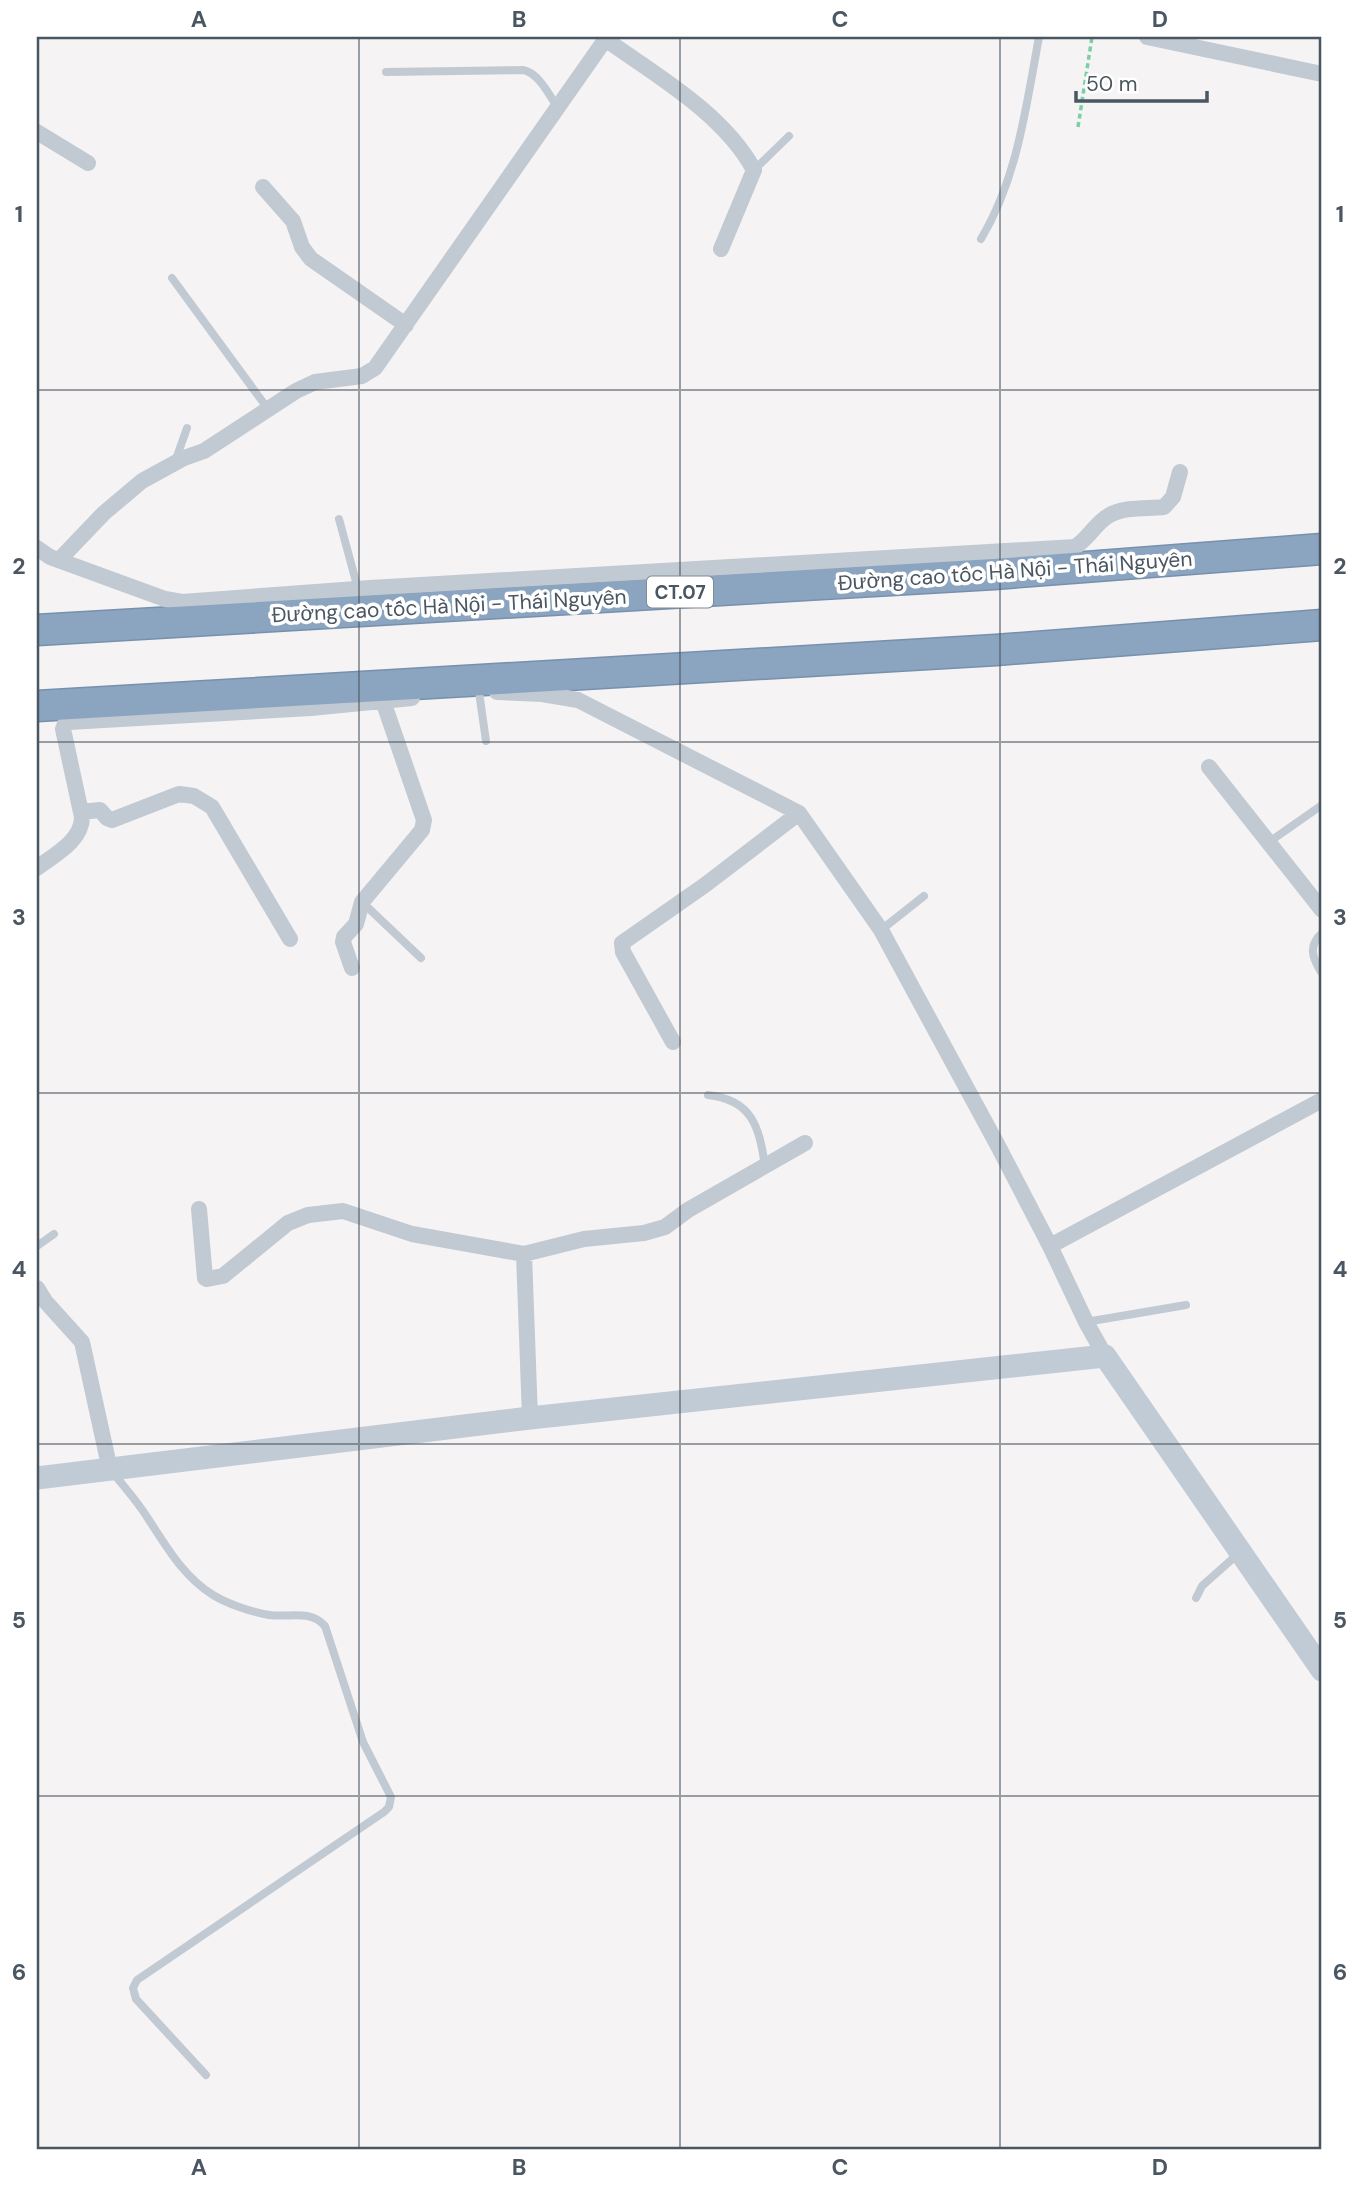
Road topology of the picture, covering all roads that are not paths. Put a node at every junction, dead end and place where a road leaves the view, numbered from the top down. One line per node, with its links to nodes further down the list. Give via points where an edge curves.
1 (1039, 37): 13 (lane, via 1017,156)
2 (1147, 37): 4 (street)
3 (606, 38): 7 (street); 11 (street, via 724,129)
4 (1191, 41): 6 (street)
5 (386, 72): 7 (lane, via 523,69 536,77)
6 (1322, 75)
7 (558, 108): 16 (street)
8 (37, 132): 10 (street)
9 (789, 136): 11 (lane)
10 (88, 163)
11 (754, 170): 14 (street)
12 (263, 187): 16 (street, via 293,221 311,259)
13 (981, 239)
14 (721, 249)
15 (172, 278): 17 (lane)
16 (406, 325): 17 (street, via 375,368 362,376 314,383)
17 (268, 410): 19 (street, via 204,451)
18 (187, 428): 19 (lane)
19 (175, 463): 24 (street, via 142,481)
20 (1180, 472): 25 (street, via 1174,497 1164,507 1109,515 1075,547)
21 (339, 519): 25 (lane)
22 (37, 548): 24 (street)
23 (1322, 549): 27 (highway, Đường cao tốc Hà Nội - Thái Nguyên / CT.07, via 980,575)
24 (59, 560): 25 (street, via 182,602)
25 (358, 589)
26 (1322, 625): 30 (highway, via 996,650)
27 (37, 629)
28 (479, 692): 29 (street); 31 (lane); 35 (street, via 541,694 578,701)
29 (383, 701): 34 (street, via 69,722 64,729); 39 (street, via 424,820 422,830)
30 (37, 705)
31 (485, 741)
32 (1209, 766): 36 (street)
33 (1322, 805): 36 (lane)
34 (80, 812): 37 (street, via 80,831); 43 (street, via 100,810 112,820 179,794 194,796 212,807)
35 (799, 813): 41 (street); 47 (street, via 622,943)
36 (1269, 842): 40 (street)
37 (37, 869)
38 (924, 896): 41 (lane)
39 (362, 902): 44 (lane); 45 (street, via 356,924 343,942)
40 (1322, 910)
41 (881, 930): 54 (street)
42 (1322, 933): 46 (lane, via 1314,942 1312,958)
43 (290, 939)
44 (421, 958)
45 (352, 968)
46 (1321, 972)
47 (673, 1042)
48 (708, 1095): 51 (lane, via 726,1097 755,1121)
49 (1322, 1100): 54 (street)
50 (805, 1143): 51 (street)
51 (765, 1166): 56 (street, via 665,1227)
52 (199, 1209): 56 (street, via 205,1278 213,1280 288,1223 308,1214 342,1211 412,1234)
53 (54, 1234): 55 (lane)
54 (1050, 1245): 59 (street)
55 (37, 1247)
56 (524, 1254): 61 (street)
57 (37, 1288): 62 (street, via 82,1342)
58 (1186, 1305): 59 (lane)
59 (1086, 1322): 60 (street)
60 (1105, 1356): 61 (street); 64 (street)
61 (530, 1418): 62 (street)
62 (110, 1469): 63 (street); 67 (lane, via 184,1570 212,1595 270,1615 311,1616 325,1626 363,1742 391,1797 384,1812 137,1980 133,1988 136,1999)
63 (37, 1478)
64 (1241, 1551): 65 (lane, via 1202,1586); 66 (street)
65 (1196, 1598)
66 (1319, 1657)
67 (206, 2075)

